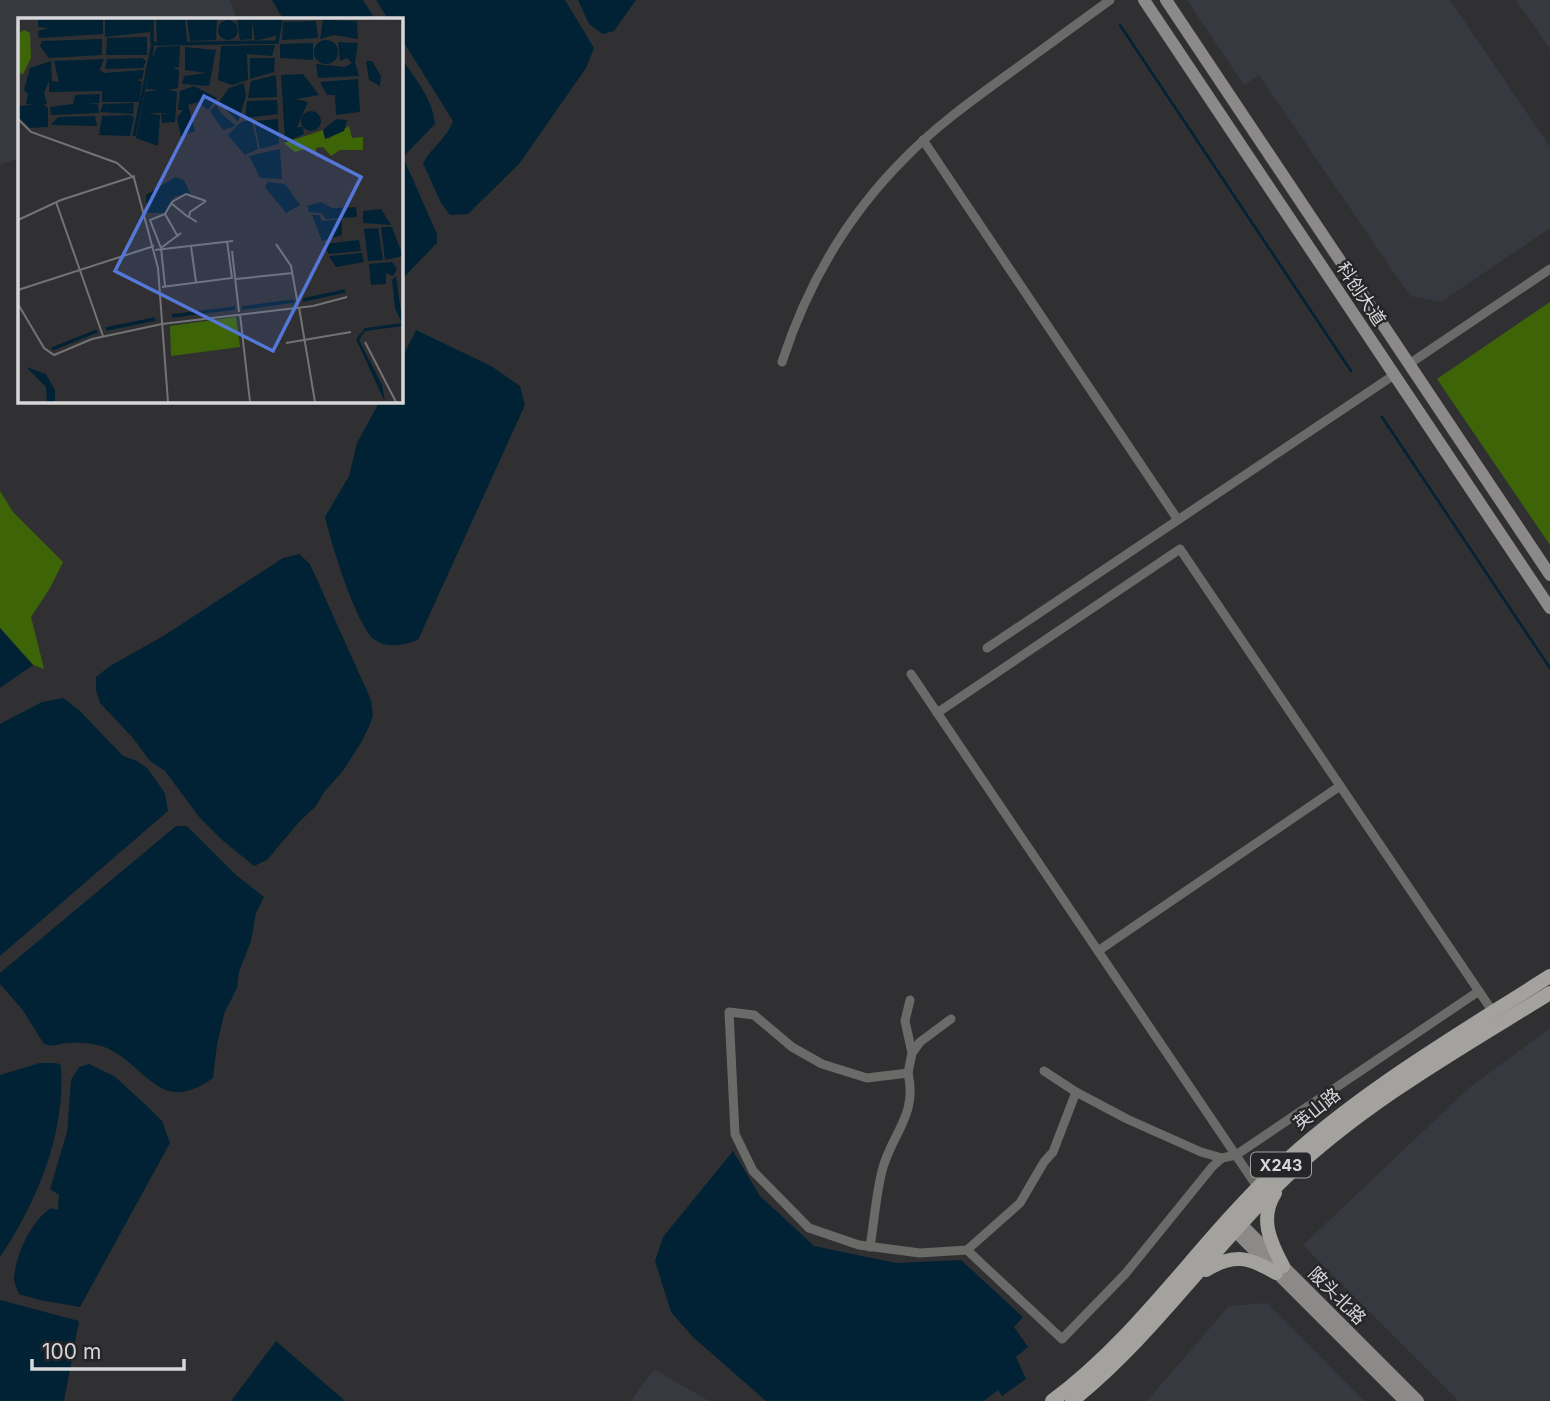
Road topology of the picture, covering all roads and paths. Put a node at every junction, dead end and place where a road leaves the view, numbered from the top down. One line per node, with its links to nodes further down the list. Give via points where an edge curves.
1 (1110, 0): 4 (street)
2 (1144, 0): 8 (main road, 科创大道)
3 (1166, 0): 7 (main road, 科创大道)
4 (923, 140): 6 (street, via 886,178 838,242 806,300); 9 (street)
5 (1550, 270): 7 (street)
6 (782, 362)
7 (1409, 364): 10 (main road, 科创大道)
8 (1394, 374): 9 (street); 11 (main road, 科创大道)
9 (1178, 520): 12 (street)
10 (1550, 575)
11 (1550, 608)
12 (987, 648)
13 (911, 674): 14 (street)
14 (937, 713): 15 (street, via 1180,549); 16 (street)
15 (1340, 786): 16 (street); 18 (street)
16 (1098, 951): 27 (street)
17 (1550, 976): 21 (main road, 英山路 / X243)
18 (1479, 990): 21 (street); 27 (street)
19 (1550, 993): 29 (main road, 英山路 / X243, via 1375,1103)
20 (910, 1000): 23 (street, via 905,1021)
21 (1493, 1012): 30 (main road, 英山路 / X243, via 1347,1109)
22 (951, 1019): 23 (street)
23 (912, 1053): 25 (street)
24 (1044, 1071): 26 (street)
25 (908, 1073): 32 (street, via 912,1092 882,1169); 32 (street, via 867,1078 822,1064 792,1047 754,1015 729,1012 735,1134 753,1171 808,1228)
26 (1076, 1092): 28 (street, via 1127,1119); 33 (street, via 1053,1152 1020,1203)
27 (1236, 1155): 28 (street); 30 (street)
28 (1222, 1158): 33 (street, via 1126,1273 1062,1339)
29 (1284, 1179): 31 (main road, 英山路 / X243); 34 (main road, via 1272,1198 1267,1221)
30 (1258, 1188): 31 (main road, 英山路 / X243)
31 (1233, 1223): 34 (main road, 陂头北路); 35 (main road, 英山路 / X243); 36 (main road, 英山路 / X243, via 1126,1336)
32 (870, 1247): 33 (street, via 920,1253)
33 (967, 1250)
34 (1280, 1270): 35 (main road, via 1235,1258); 38 (main road, 陂头北路); 39 (main road, 陂头北路)
35 (1191, 1282): 37 (main road, 英山路 / X243, via 1135,1345)
36 (1052, 1401)
37 (1072, 1401)
38 (1405, 1401)
39 (1418, 1401)

